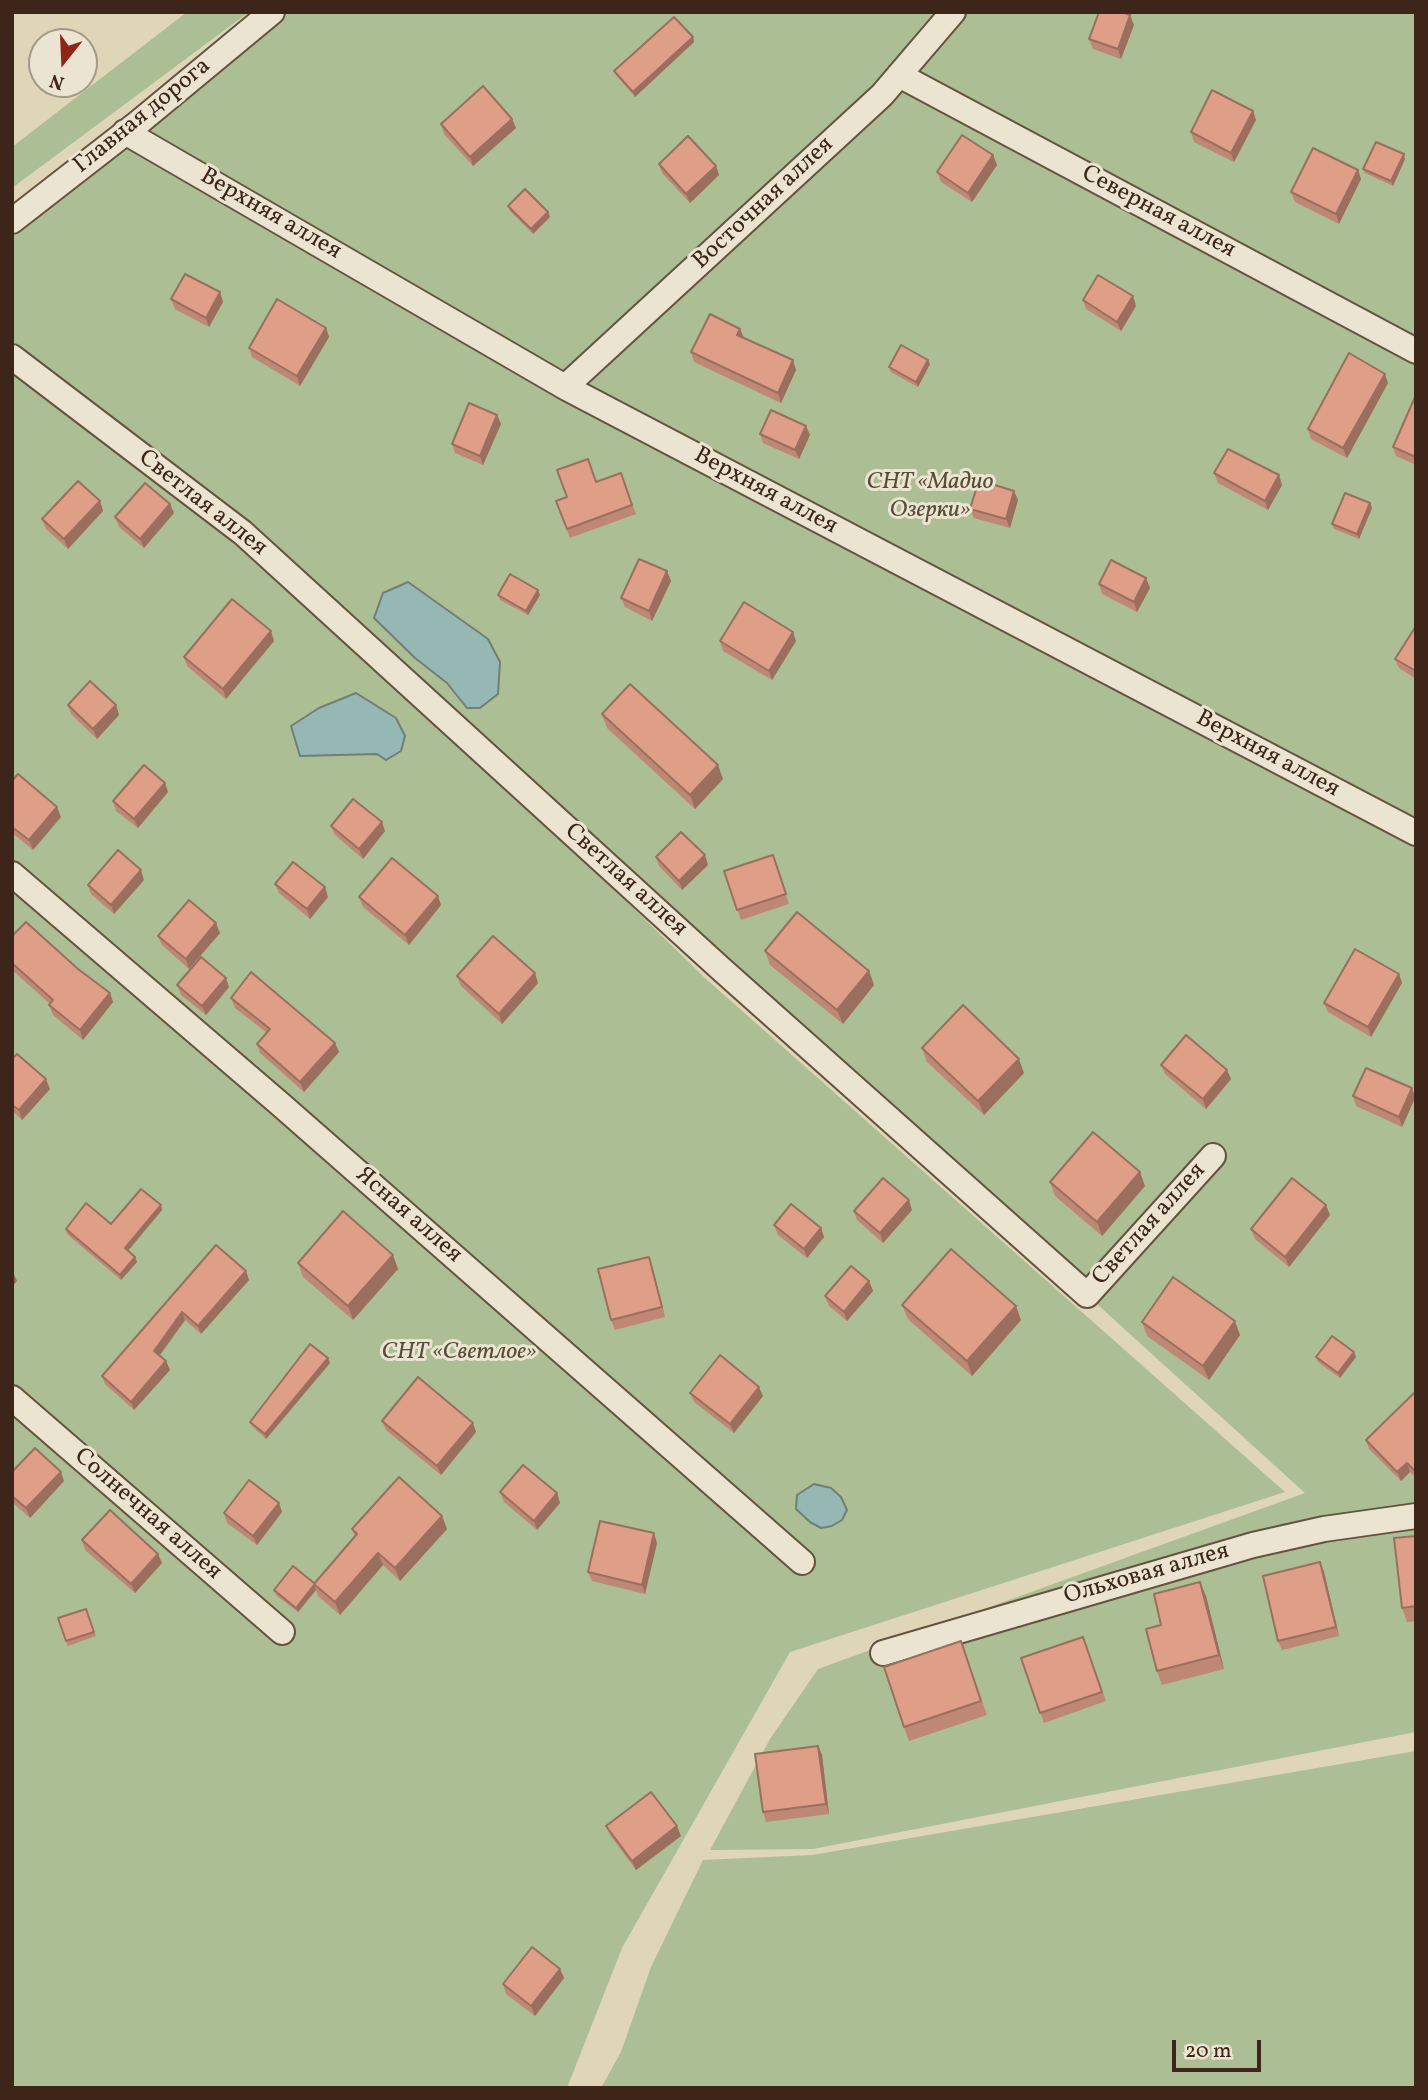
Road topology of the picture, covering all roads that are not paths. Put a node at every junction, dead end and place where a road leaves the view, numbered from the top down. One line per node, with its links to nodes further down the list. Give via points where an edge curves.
1 (272, 12): 4 (street, Главная дорога)
2 (953, 12): 3 (street, Восточная аллея)
3 (900, 75): 6 (street, Северная аллея); 8 (street, Восточная аллея)
4 (125, 132): 5 (street, Главная дорога); 8 (street, Верхняя аллея)
5 (12, 221)
6 (1416, 351)
7 (12, 357): 11 (street, Светлая аллея, via 243,533 1087,1295)
8 (565, 387): 9 (street, Верхняя аллея)
9 (1416, 833)
10 (12, 874): 14 (street, Ясная аллея)
11 (1213, 1156)
12 (12, 1398): 15 (street, Солнечная аллея)
13 (1416, 1516): 16 (street, Ольховая аллея, via 1253,1545)
14 (802, 1562)
15 (282, 1632)
16 (883, 1653)

